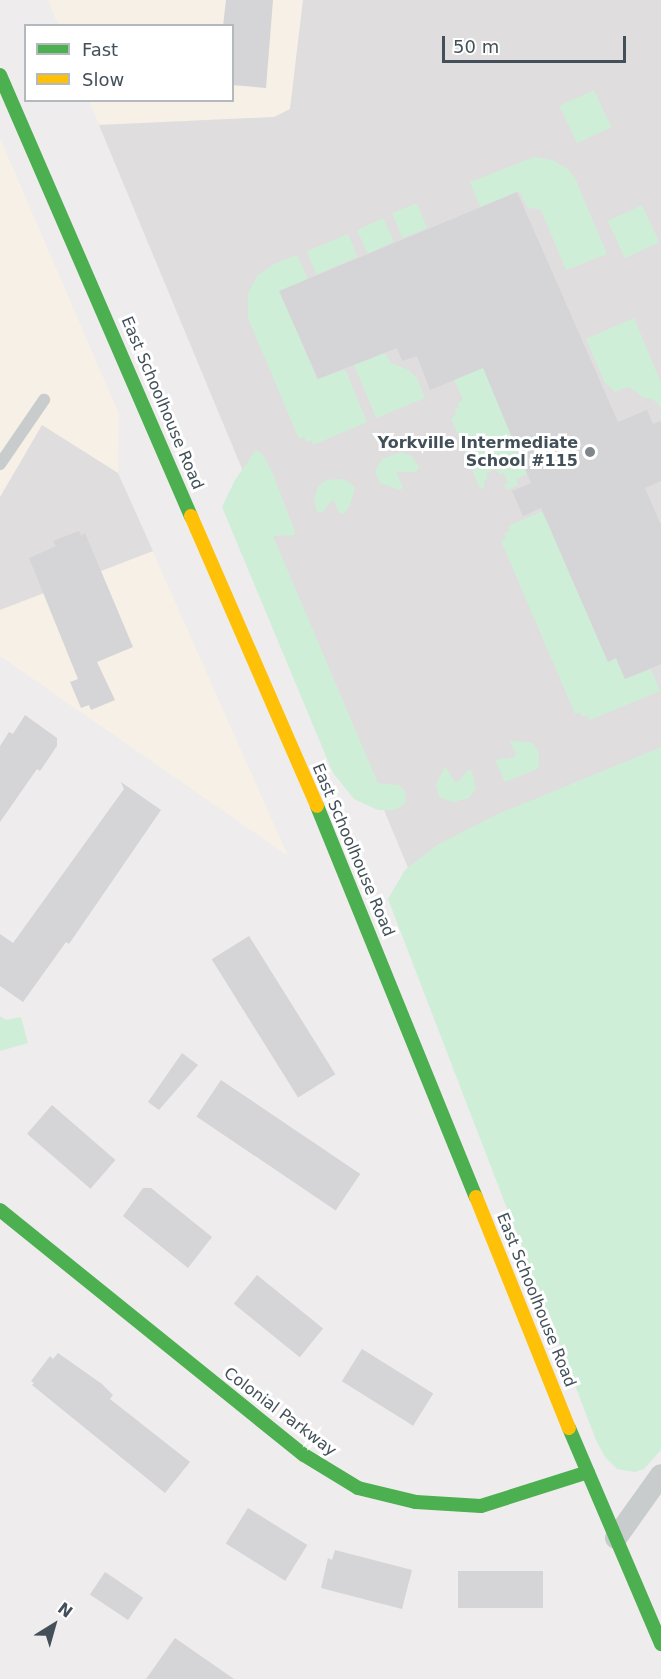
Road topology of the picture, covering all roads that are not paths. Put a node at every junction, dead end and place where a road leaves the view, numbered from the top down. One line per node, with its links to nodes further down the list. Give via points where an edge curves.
1 (0, 75): 5 (main road, East Schoolhouse Road, via 348,877)
2 (44, 400): 3 (lane)
3 (0, 464)
4 (0, 1210): 5 (main road, Colonial Parkway, via 304,1455 358,1488 416,1502 481,1506)
5 (588, 1473): 7 (main road, East Schoolhouse Road)
6 (661, 1475): 7 (street)
7 (616, 1538): 8 (main road, East Schoolhouse Road)
8 (661, 1644)

